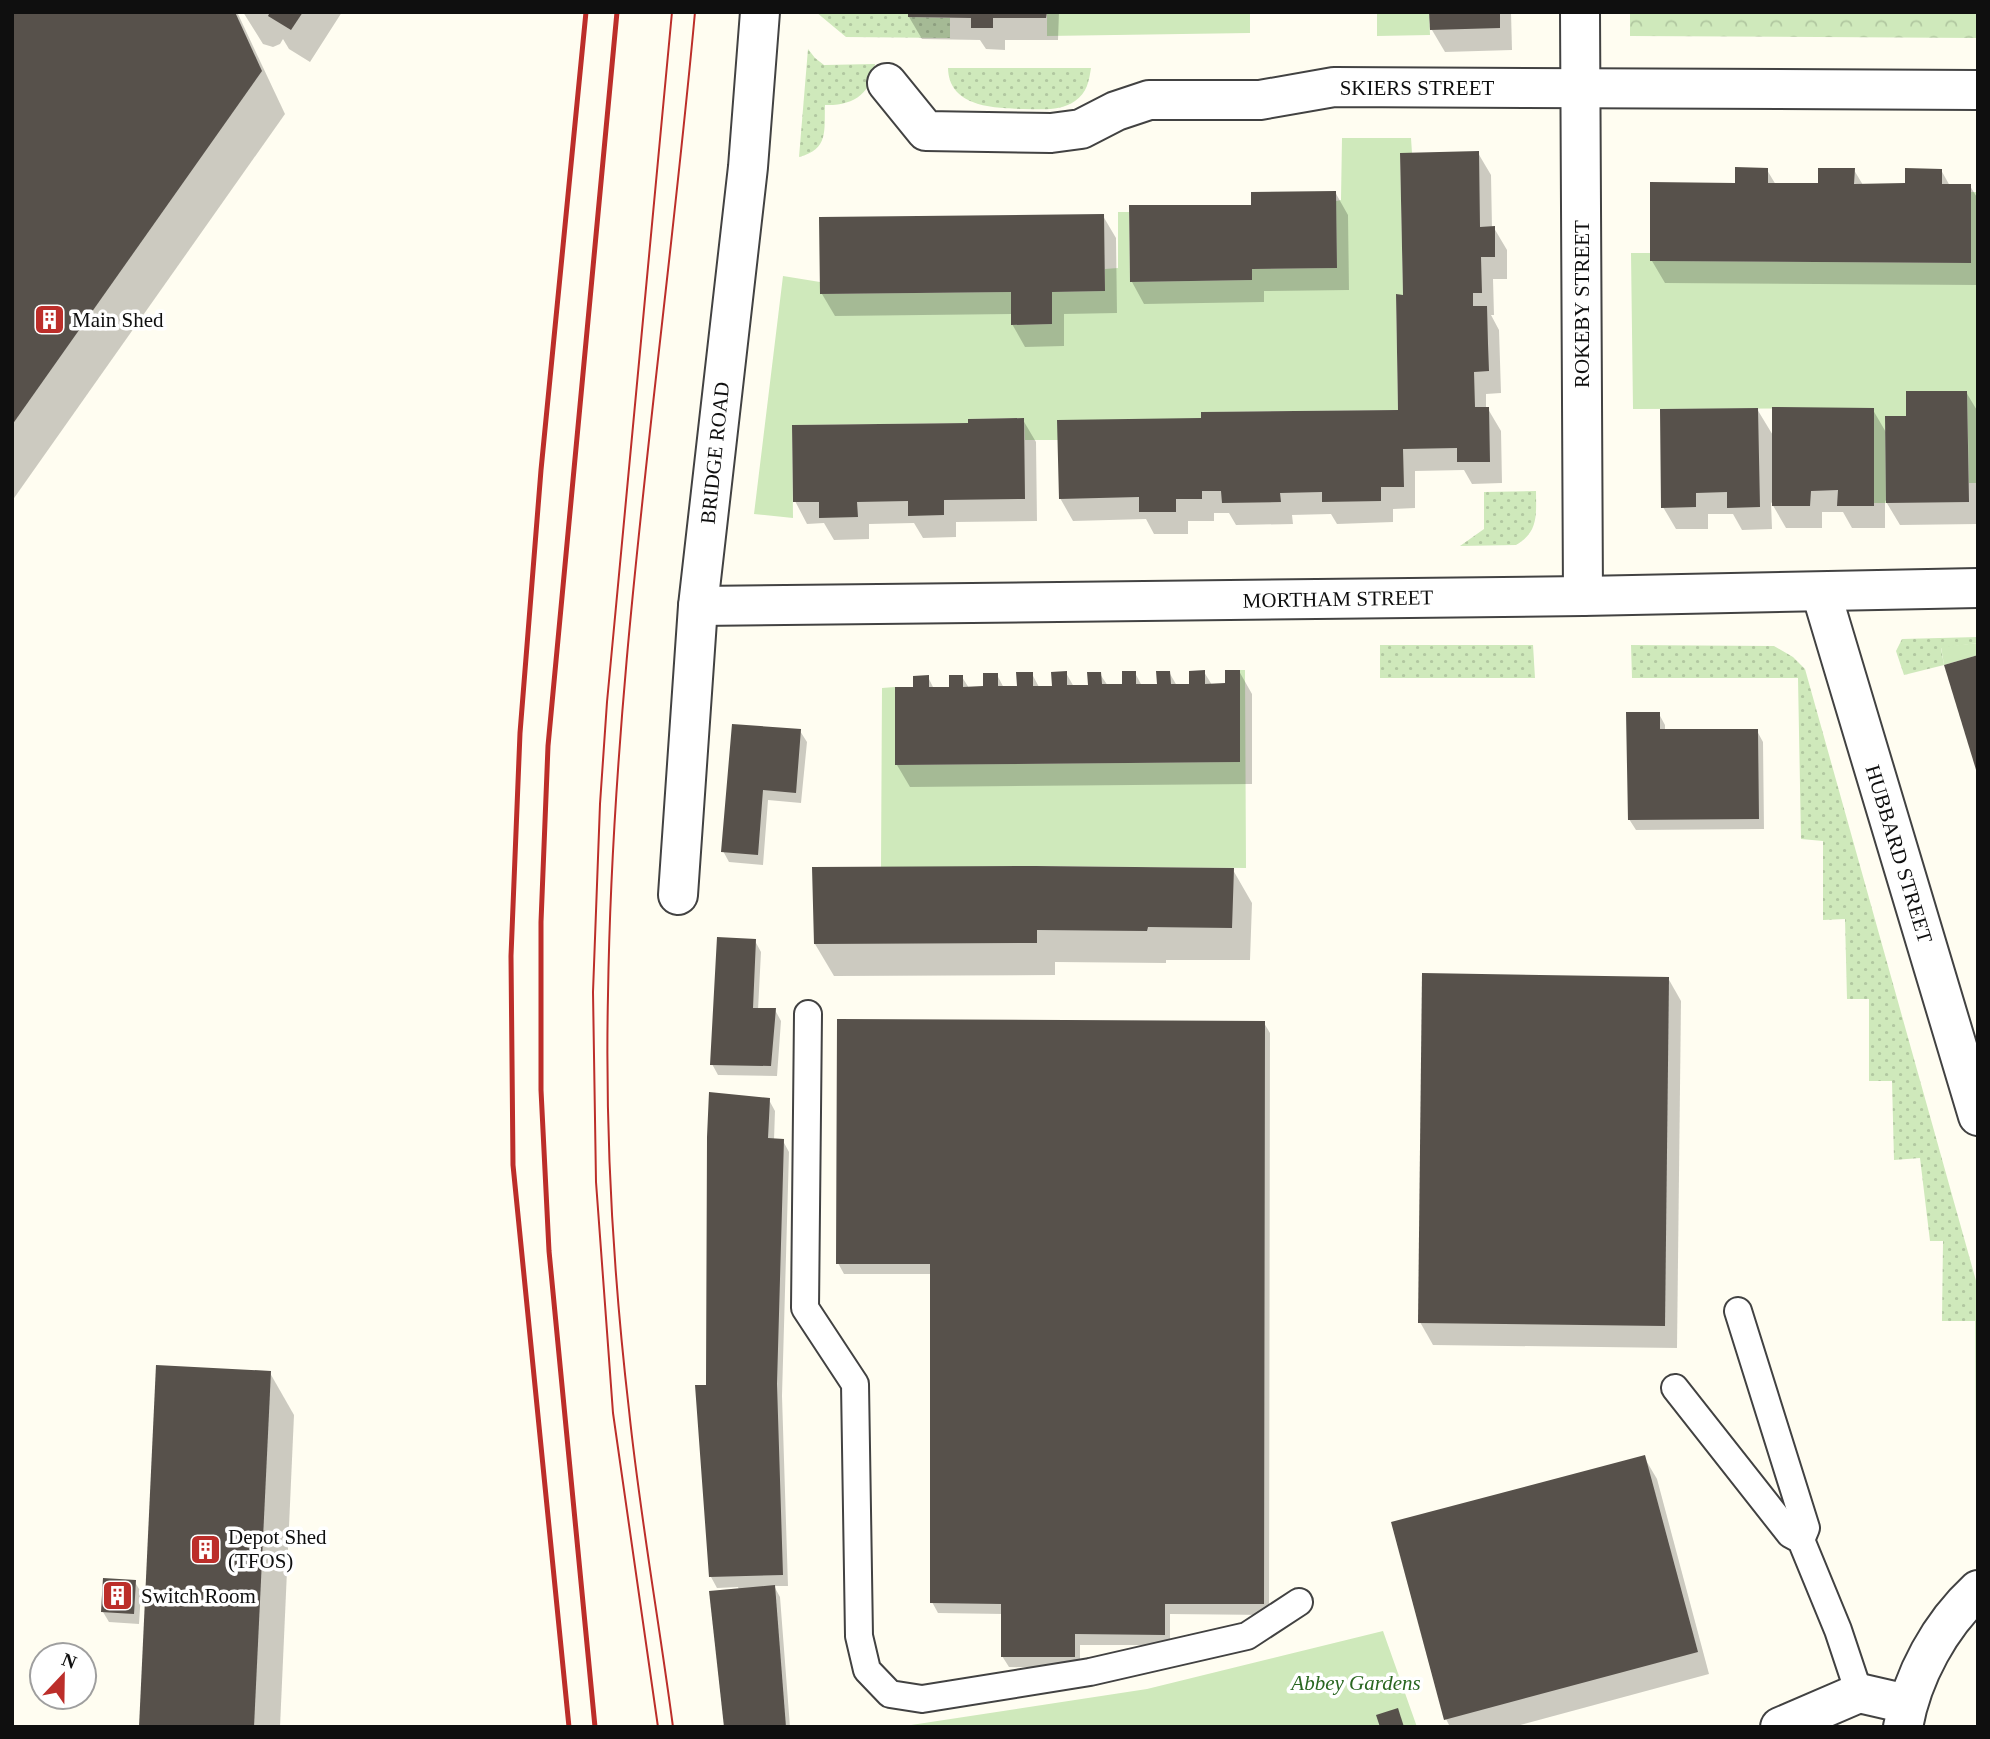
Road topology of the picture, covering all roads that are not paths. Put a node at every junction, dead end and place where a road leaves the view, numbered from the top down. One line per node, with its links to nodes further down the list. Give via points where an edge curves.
1 (760, 12): 9 (street, BRIDGE ROAD, via 748,167)
2 (1580, 12): 4 (street, ROKEBY STREET)
3 (887, 83): 4 (street, SKIERS STREET, via 926,131 1051,134 1081,129 1149,100 1260,100 1335,88)
4 (1581, 88): 5 (street, SKIERS STREET); 8 (street, ROKEBY STREET)
5 (1978, 90)
6 (1978, 588): 7 (street, MORTHAM STREET)
7 (1821, 592): 8 (street, MORTHAM STREET); 12 (street, HUBBARD STREET)
8 (1583, 596): 9 (street, MORTHAM STREET)
9 (698, 606): 10 (street, BRIDGE ROAD)
10 (678, 895)
11 (808, 1014): 17 (lane, via 805,1308 855,1384 859,1636 867,1670 890,1694 922,1699 1090,1672 1247,1636)
12 (1978, 1116)
13 (1738, 1311): 15 (lane, via 1806,1528)
14 (1675, 1388): 15 (lane, via 1790,1534)
15 (1801, 1540): 18 (lane)
16 (1978, 1590): 19 (street, via 1948,1621 1929,1653)
17 (1299, 1602)
18 (1859, 1693): 19 (street); 20 (street)
19 (1905, 1715)
20 (1780, 1727)

